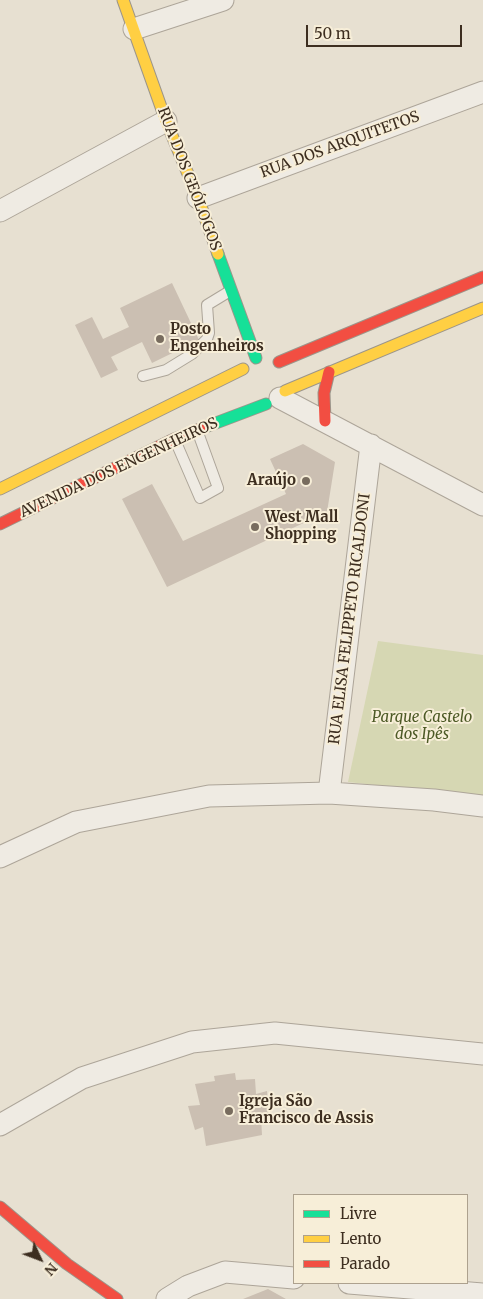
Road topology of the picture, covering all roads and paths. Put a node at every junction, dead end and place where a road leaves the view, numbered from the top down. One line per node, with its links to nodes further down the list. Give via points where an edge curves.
1 (123, 0): 3 (street, RUA DOS GEÓLOGOS)
2 (223, 0): 3 (street)
3 (134, 29): 5 (street, RUA DOS GEÓLOGOS)
4 (483, 92): 6 (street, RUA DOS ARQUITETOS)
5 (166, 121): 6 (street, RUA DOS GEÓLOGOS); 7 (street)
6 (198, 198): 9 (street, RUA DOS GEÓLOGOS)
7 (0, 211)
8 (483, 277): 12 (street)
9 (231, 290): 11 (street, RUA DOS GEÓLOGOS); 15 (lane, via 208,305 207,339 192,354 166,370)
10 (483, 308): 14 (street, AVENIDA DOS ENGENHEIROS)
11 (256, 358): 12 (street, via 268,356); 13 (street, AVENIDA DOS ENGENHEIROS)
12 (280, 362): 18 (street, via 287,375)
13 (243, 369): 16 (street); 20 (street, AVENIDA DOS ENGENHEIROS)
14 (329, 372): 18 (street, AVENIDA DOS ENGENHEIROS); 19 (street, via 324,393)
15 (142, 376)
16 (240, 383)
17 (246, 396): 18 (street, via 252,400)
18 (277, 398): 19 (street); 21 (street, AVENIDA DOS ENGENHEIROS)
19 (325, 421): 23 (street)
20 (119, 429): 24 (street); 25 (street, AVENIDA DOS ENGENHEIROS)
21 (197, 429): 22 (street, AVENIDA DOS ENGENHEIROS); 22 (lane, via 218,488 200,498)
22 (174, 439): 24 (street, AVENIDA DOS ENGENHEIROS)
23 (371, 445): 26 (street); 28 (street, RUA ELISA FELIPPETO RICALDONI)
24 (131, 451): 27 (street, AVENIDA DOS ENGENHEIROS)
25 (0, 489)
26 (483, 505)
27 (0, 524)
28 (329, 793): 29 (street); 30 (street, via 209,796 104,816 76,822)
29 (483, 806)
30 (0, 857)
31 (483, 1054): 32 (street, via 275,1033 192,1042 82,1078)
32 (0, 1126)
33 (0, 1206): 37 (street, via 67,1264)
34 (293, 1278): 38 (street, via 225,1272 188,1286)
35 (361, 1284): 36 (street)
36 (483, 1294)
37 (117, 1299)
38 (167, 1299)

